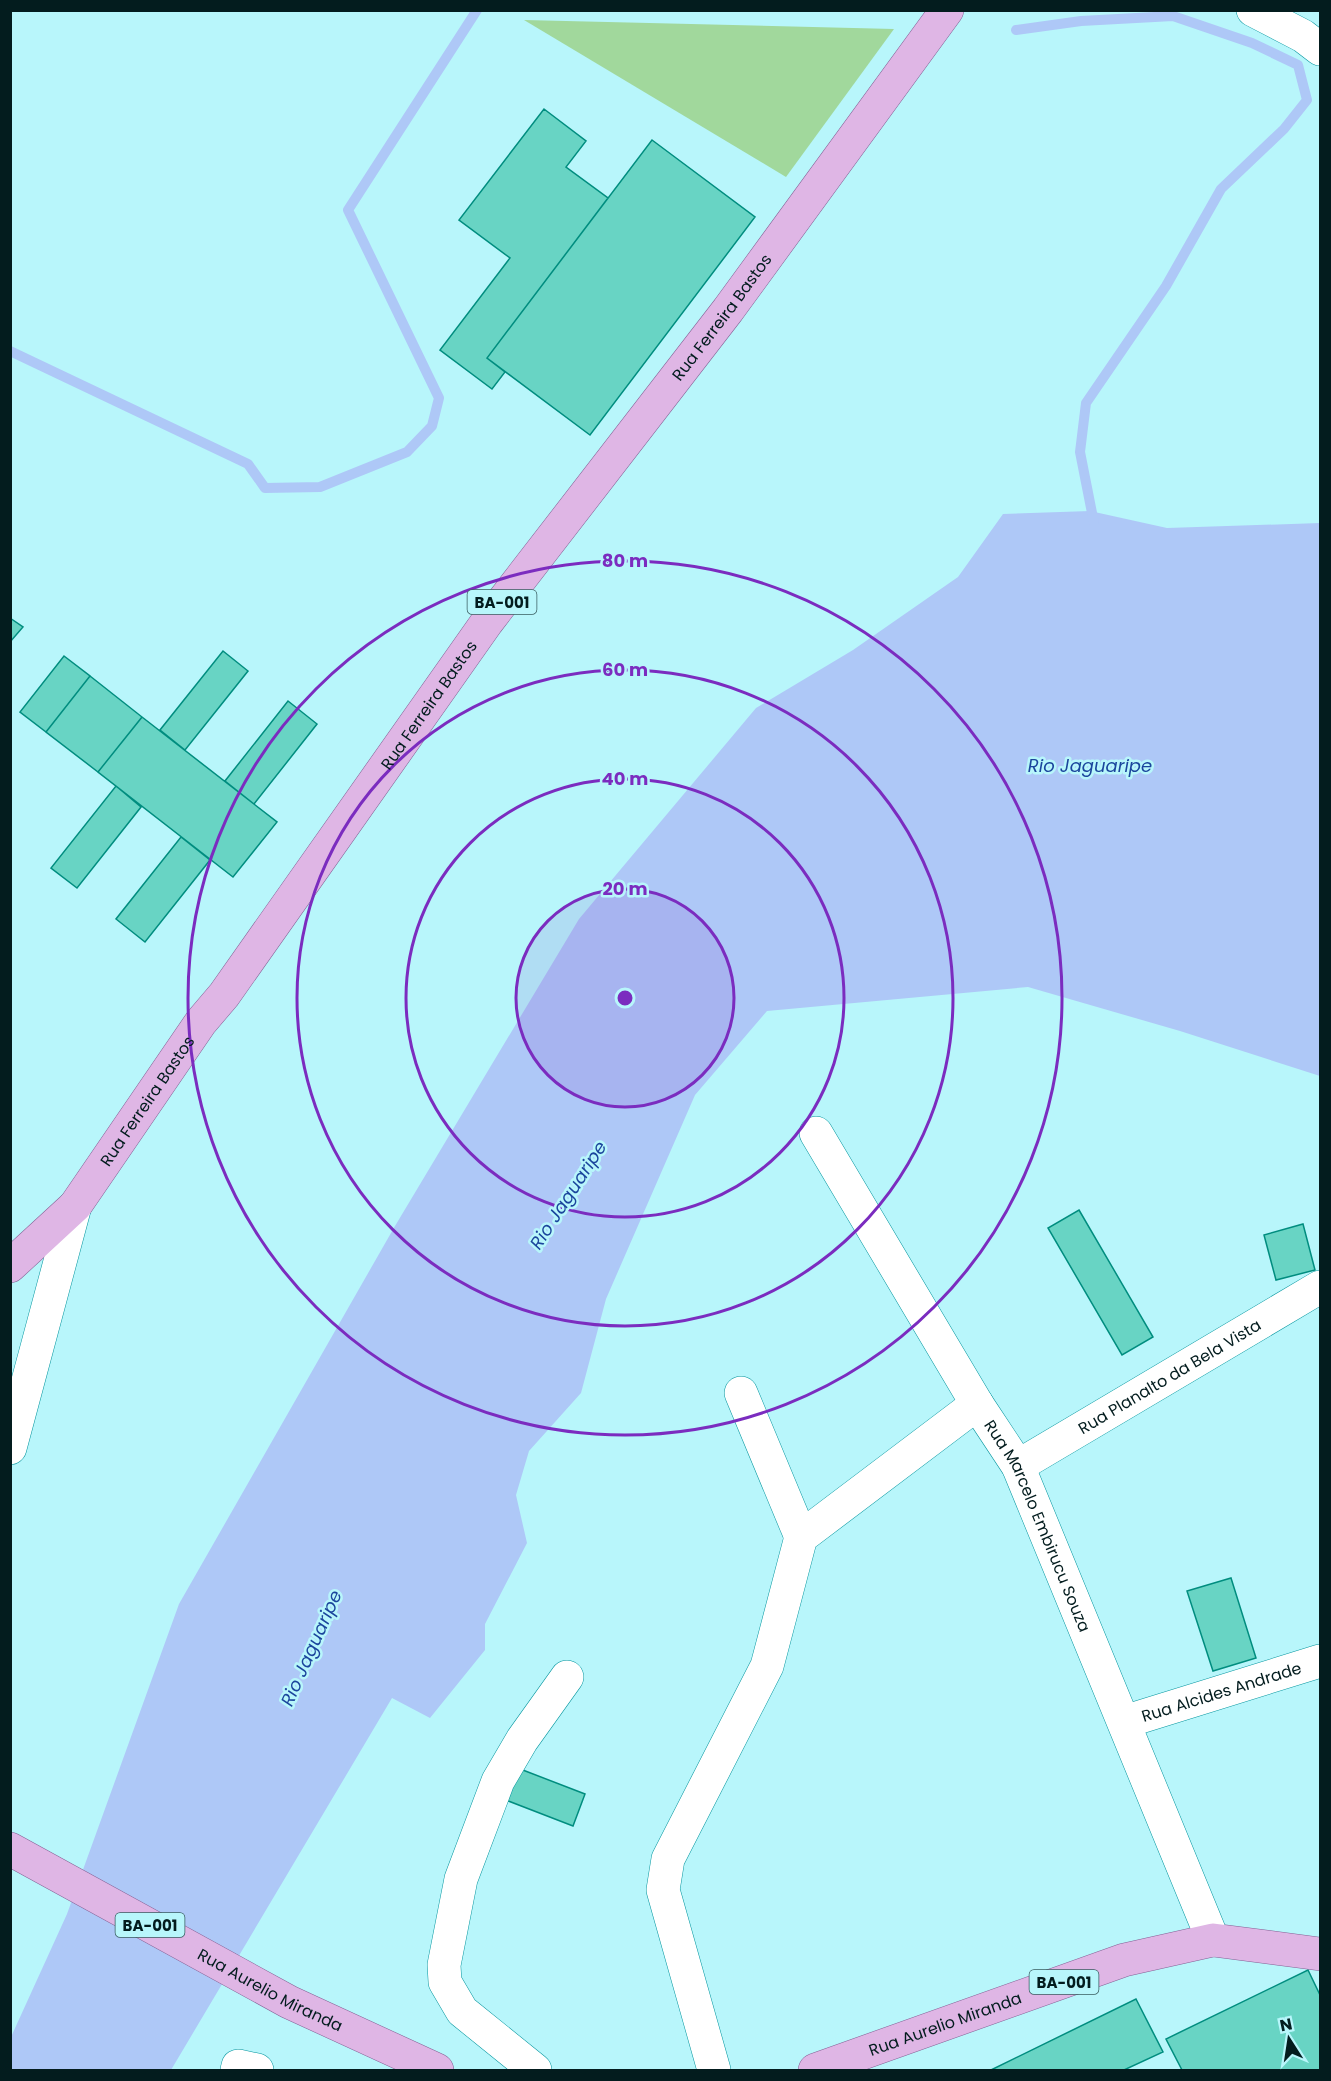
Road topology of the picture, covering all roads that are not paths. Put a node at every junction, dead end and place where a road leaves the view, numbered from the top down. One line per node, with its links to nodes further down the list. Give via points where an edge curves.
1 (947, 10): 5 (main road, Rua Ferreira Bastos / BA-001, via 728,310 487,622 224,995 201,1022)
2 (1253, 10): 3 (street)
3 (1315, 36)
4 (816, 1133): 9 (street, Rua Marcelo Embirucu Souza)
5 (75, 1206): 6 (main road, BA-001); 10 (street)
6 (10, 1266)
7 (1320, 1287): 11 (street, Rua Planalto da Bela Vista)
8 (741, 1393): 12 (street)
9 (977, 1404): 11 (street, Rua Marcelo Embirucu Souza); 12 (street)
10 (10, 1448)
11 (1018, 1466): 15 (street, Rua Marcelo Embirucu Souza)
12 (801, 1538): 23 (street, via 767,1666 668,1859 663,1890)
13 (1320, 1661): 15 (street, Rua Alcides Andrade)
14 (567, 1677): 22 (street, via 498,1781 461,1879 444,1965 445,1982 462,2011)
15 (1124, 1722): 17 (street, Rua Marcelo Embirucu Souza)
16 (10, 1849): 21 (main road, Rua Aurelio Miranda / BA-001, via 289,2002)
17 (1213, 1940): 18 (main road, Rua Aurelio Miranda / BA-001); 24 (main road, Rua Aurelio Miranda / BA-001, via 1124,1960)
18 (1320, 1954)
19 (237, 2070): 20 (street, via 238,2066)
20 (257, 2070)
21 (437, 2070)
22 (535, 2070)
23 (714, 2070)
24 (815, 2070)

